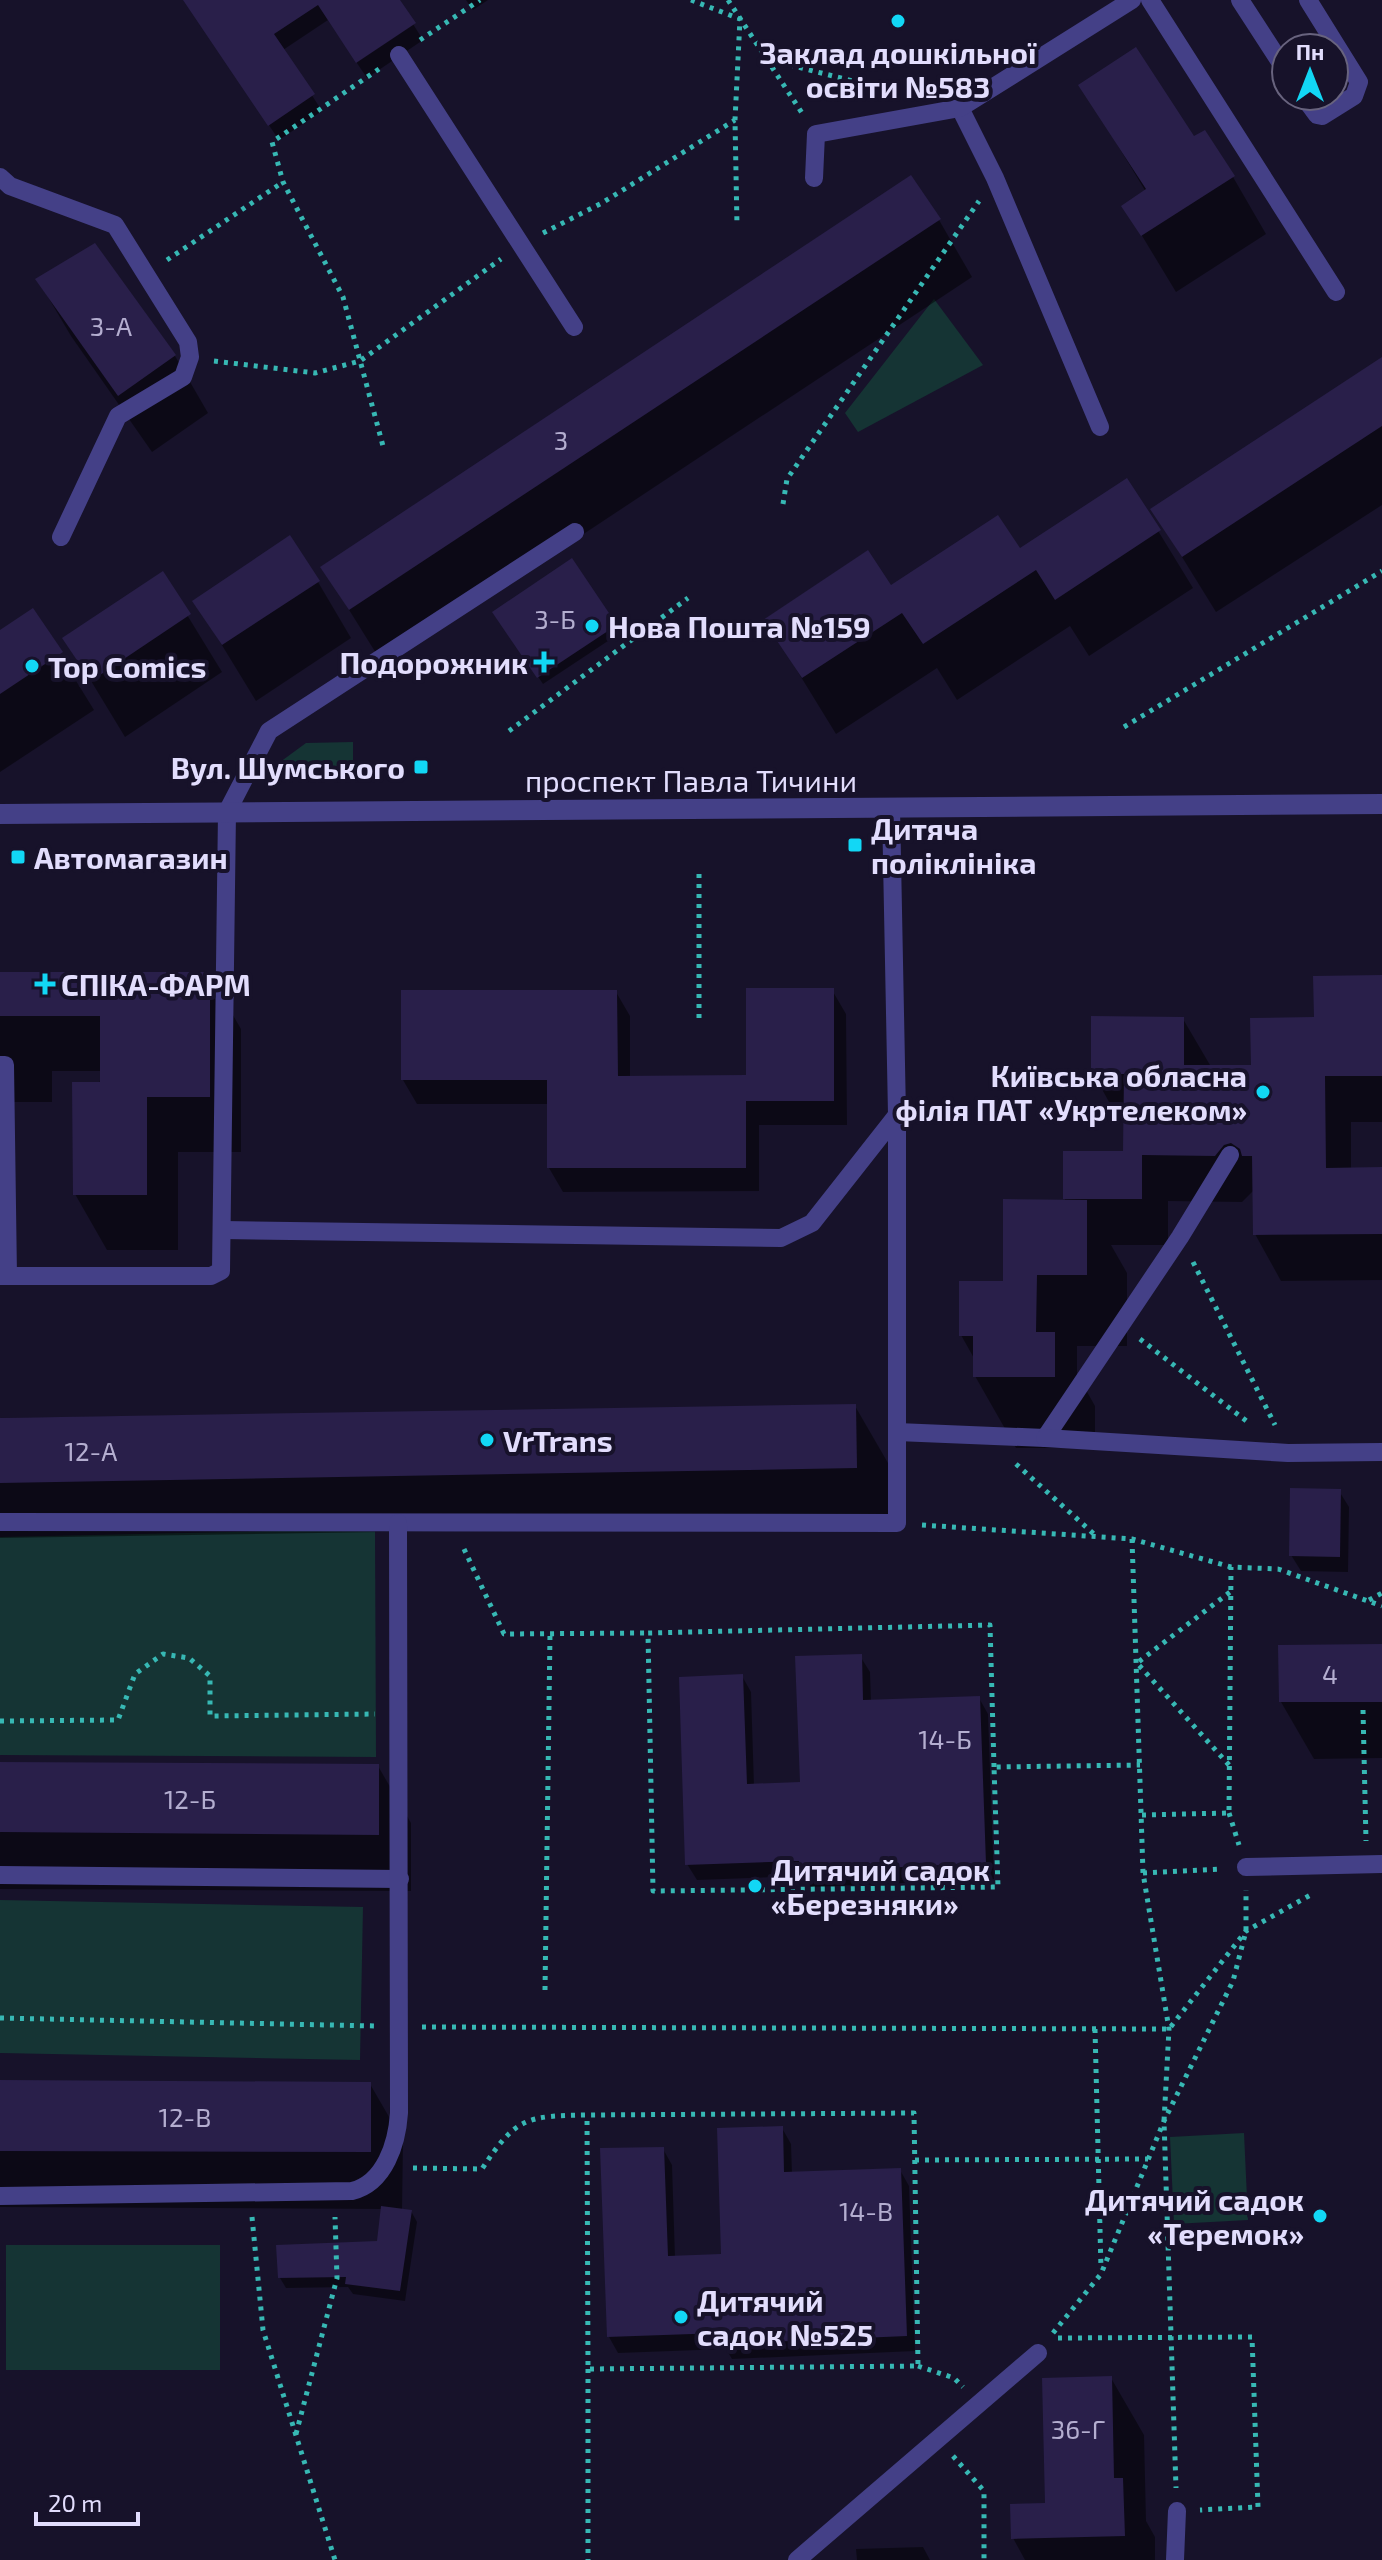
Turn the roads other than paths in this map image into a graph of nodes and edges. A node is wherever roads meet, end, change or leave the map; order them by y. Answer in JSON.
{"nodes":[{"id":1,"x":1132,"y":0,"type":"edge"},
{"id":2,"x":1150,"y":0,"type":"edge"},
{"id":3,"x":1240,"y":0,"type":"edge"},
{"id":4,"x":1308,"y":0,"type":"edge"},
{"id":5,"x":1328,"y":32,"type":"edge"},
{"id":6,"x":1270,"y":46,"type":"edge"},
{"id":7,"x":399,"y":55,"type":"road end"},
{"id":8,"x":1350,"y":68,"type":"edge"},
{"id":9,"x":1350,"y":98,"type":"edge"},
{"id":10,"x":960,"y":108,"type":"junction"},
{"id":11,"x":0,"y":177,"type":"edge"},
{"id":12,"x":814,"y":178,"type":"dead end"},
{"id":13,"x":1336,"y":292,"type":"dead end"},
{"id":14,"x":574,"y":327,"type":"dead end"},
{"id":15,"x":1100,"y":427,"type":"dead end"},
{"id":16,"x":575,"y":532,"type":"dead end"},
{"id":17,"x":61,"y":537,"type":"dead end"},
{"id":18,"x":1382,"y":804,"type":"edge"},
{"id":19,"x":891,"y":808,"type":"junction"},
{"id":20,"x":227,"y":812,"type":"junction"},
{"id":21,"x":0,"y":814,"type":"edge"},
{"id":22,"x":0,"y":1065,"type":"edge"},
{"id":23,"x":897,"y":1115,"type":"junction"},
{"id":24,"x":1230,"y":1155,"type":"dead end"},
{"id":25,"x":223,"y":1230,"type":"junction"},
{"id":26,"x":4,"y":1276,"type":"edge"},
{"id":27,"x":897,"y":1432,"type":"junction"},
{"id":28,"x":1045,"y":1438,"type":"junction"},
{"id":29,"x":1382,"y":1452,"type":"edge"},
{"id":30,"x":0,"y":1522,"type":"edge"},
{"id":31,"x":398,"y":1523,"type":"junction"},
{"id":32,"x":1374,"y":1864,"type":"edge"},
{"id":33,"x":1246,"y":1867,"type":"road end"},
{"id":34,"x":0,"y":1875,"type":"edge"},
{"id":35,"x":400,"y":1879,"type":"junction"},
{"id":36,"x":0,"y":2196,"type":"edge"},
{"id":37,"x":1038,"y":2353,"type":"dead end"},
{"id":38,"x":1177,"y":2511,"type":"road end"},
{"id":39,"x":797,"y":2560,"type":"edge"},
{"id":40,"x":1175,"y":2560,"type":"edge"}],
"edges":[{"from":1,"to":10,"type":"lane"},
{"from":2,"to":13,"type":"lane"},
{"from":3,"to":6,"type":"lane"},
{"from":4,"to":5,"type":"lane"},
{"from":7,"to":14,"type":"lane"},
{"from":8,"to":9,"type":"lane"},
{"from":10,"to":12,"type":"lane"},
{"from":10,"to":15,"type":"lane"},
{"from":11,"to":17,"type":"lane"},
{"from":16,"to":20,"type":"lane"},
{"from":18,"to":19,"type":"street","name":"проспект Павла Тичини"},
{"from":19,"to":20,"type":"street","name":"проспект Павла Тичини"},
{"from":19,"to":23,"type":"lane"},
{"from":20,"to":21,"type":"street","name":"проспект Павла Тичини"},
{"from":20,"to":25,"type":"lane"},
{"from":22,"to":26,"type":"lane"},
{"from":23,"to":25,"type":"lane"},
{"from":23,"to":27,"type":"lane"},
{"from":24,"to":28,"type":"lane"},
{"from":25,"to":26,"type":"lane"},
{"from":27,"to":28,"type":"lane"},
{"from":27,"to":31,"type":"lane"},
{"from":28,"to":29,"type":"lane"},
{"from":30,"to":31,"type":"lane"},
{"from":31,"to":35,"type":"lane"},
{"from":32,"to":33,"type":"lane"},
{"from":34,"to":35,"type":"lane"},
{"from":35,"to":36,"type":"lane"},
{"from":37,"to":39,"type":"lane"},
{"from":38,"to":40,"type":"lane"}]}
